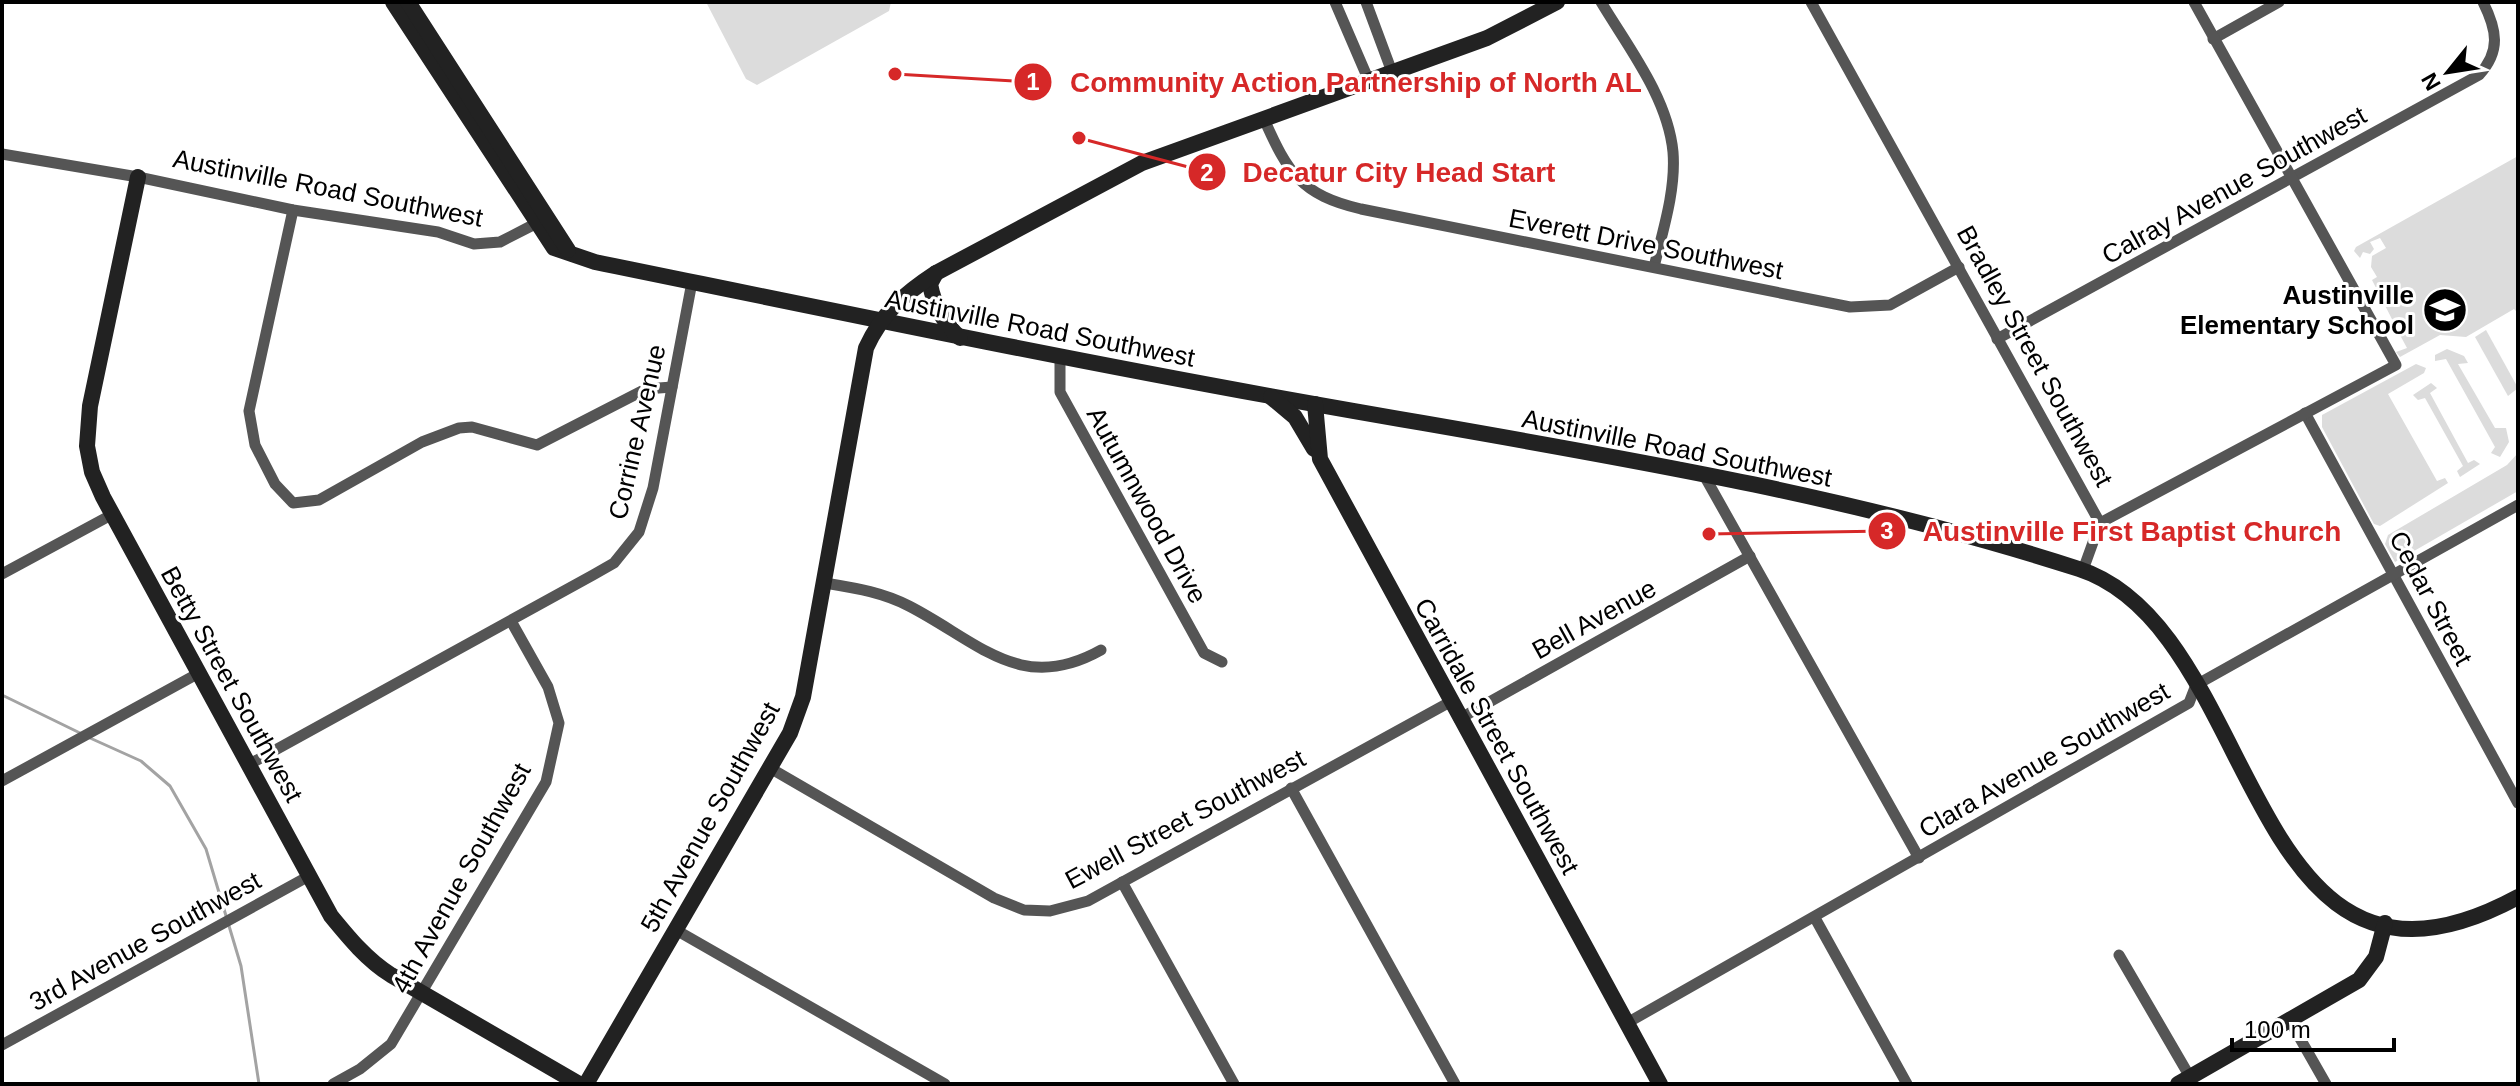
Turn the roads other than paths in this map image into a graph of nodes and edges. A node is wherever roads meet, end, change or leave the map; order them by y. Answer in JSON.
{"nodes":[{"id":1,"x":393,"y":2,"type":"edge"},
{"id":2,"x":408,"y":2,"type":"edge"},
{"id":3,"x":1335,"y":2,"type":"edge"},
{"id":4,"x":1366,"y":2,"type":"edge"},
{"id":5,"x":1557,"y":2,"type":"edge"},
{"id":6,"x":1601,"y":2,"type":"edge"},
{"id":7,"x":1811,"y":2,"type":"edge"},
{"id":8,"x":2194,"y":2,"type":"edge"},
{"id":9,"x":2279,"y":2,"type":"edge"},
{"id":10,"x":2483,"y":2,"type":"edge"},
{"id":11,"x":2213,"y":39,"type":"junction"},
{"id":12,"x":1392,"y":72,"type":"junction"},
{"id":13,"x":1369,"y":81,"type":"junction"},
{"id":14,"x":1264,"y":119,"type":"junction"},
{"id":15,"x":2,"y":154,"type":"edge"},
{"id":16,"x":138,"y":177,"type":"junction"},
{"id":17,"x":2291,"y":178,"type":"junction"},
{"id":18,"x":293,"y":210,"type":"junction"},
{"id":19,"x":535,"y":224,"type":"junction"},
{"id":20,"x":568,"y":250,"type":"junction"},
{"id":21,"x":1654,"y":267,"type":"junction"},
{"id":22,"x":1959,"y":267,"type":"junction"},
{"id":23,"x":936,"y":273,"type":"junction"},
{"id":24,"x":692,"y":282,"type":"junction"},
{"id":25,"x":878,"y":321,"type":"junction"},
{"id":26,"x":960,"y":338,"type":"junction"},
{"id":27,"x":1997,"y":339,"type":"junction"},
{"id":28,"x":1060,"y":357,"type":"junction"},
{"id":29,"x":672,"y":387,"type":"junction"},
{"id":30,"x":1269,"y":396,"type":"junction"},
{"id":31,"x":1315,"y":404,"type":"junction"},
{"id":32,"x":1343,"y":408,"type":"junction"},
{"id":33,"x":2305,"y":413,"type":"junction"},
{"id":34,"x":1320,"y":459,"type":"junction"},
{"id":35,"x":1705,"y":477,"type":"junction"},
{"id":36,"x":2518,"y":505,"type":"edge"},
{"id":37,"x":113,"y":514,"type":"junction"},
{"id":38,"x":2100,"y":523,"type":"junction"},
{"id":39,"x":1750,"y":556,"type":"junction"},
{"id":40,"x":2083,"y":570,"type":"junction"},
{"id":41,"x":2,"y":574,"type":"edge"},
{"id":42,"x":2393,"y":576,"type":"junction"},
{"id":43,"x":825,"y":583,"type":"junction"},
{"id":44,"x":511,"y":621,"type":"junction"},
{"id":45,"x":1101,"y":650,"type":"dead end"},
{"id":46,"x":1222,"y":662,"type":"dead end"},
{"id":47,"x":199,"y":673,"type":"junction"},
{"id":48,"x":2196,"y":685,"type":"junction"},
{"id":49,"x":1450,"y":702,"type":"junction"},
{"id":50,"x":1459,"y":719,"type":"junction"},
{"id":51,"x":248,"y":765,"type":"junction"},
{"id":52,"x":770,"y":768,"type":"junction"},
{"id":53,"x":2,"y":781,"type":"edge"},
{"id":54,"x":1291,"y":788,"type":"junction"},
{"id":55,"x":2518,"y":803,"type":"edge"},
{"id":56,"x":1919,"y":858,"type":"junction"},
{"id":57,"x":309,"y":876,"type":"junction"},
{"id":58,"x":1122,"y":882,"type":"junction"},
{"id":59,"x":2518,"y":897,"type":"edge"},
{"id":60,"x":1815,"y":918,"type":"junction"},
{"id":61,"x":2385,"y":923,"type":"junction"},
{"id":62,"x":676,"y":930,"type":"junction"},
{"id":63,"x":2119,"y":955,"type":"dead end"},
{"id":64,"x":421,"y":994,"type":"junction"},
{"id":65,"x":2290,"y":1021,"type":"junction"},
{"id":66,"x":1627,"y":1023,"type":"junction"},
{"id":67,"x":2,"y":1045,"type":"edge"},
{"id":68,"x":2184,"y":1081,"type":"edge"},
{"id":69,"x":333,"y":1084,"type":"edge"},
{"id":70,"x":579,"y":1084,"type":"edge"},
{"id":71,"x":586,"y":1084,"type":"edge"},
{"id":72,"x":945,"y":1084,"type":"edge"},
{"id":73,"x":1234,"y":1084,"type":"edge"},
{"id":74,"x":1455,"y":1084,"type":"edge"},
{"id":75,"x":1660,"y":1084,"type":"edge"},
{"id":76,"x":1907,"y":1084,"type":"edge"},
{"id":77,"x":2326,"y":1084,"type":"edge"}],
"edges":[{"from":1,"to":19,"type":"street"},
{"from":2,"to":20,"type":"street"},
{"from":3,"to":13,"type":"street"},
{"from":4,"to":12,"type":"street"},
{"from":5,"to":12,"type":"street"},
{"from":6,"to":21,"type":"street"},
{"from":7,"to":22,"type":"street","name":"Bradley Street Southwest"},
{"from":8,"to":11,"type":"street"},
{"from":9,"to":11,"type":"street"},
{"from":10,"to":17,"type":"street","name":"Calray Avenue Southwest"},
{"from":11,"to":17,"type":"street"},
{"from":12,"to":13,"type":"street"},
{"from":13,"to":14,"type":"street"},
{"from":14,"to":21,"type":"street","name":"Everett Drive Southwest"},
{"from":14,"to":23,"type":"street"},
{"from":15,"to":16,"type":"street","name":"Austinville Road Southwest"},
{"from":16,"to":18,"type":"street","name":"Austinville Road Southwest"},
{"from":16,"to":37,"type":"street","name":"Betty Street Southwest"},
{"from":17,"to":27,"type":"street","name":"Calray Avenue Southwest"},
{"from":17,"to":33,"type":"street"},
{"from":18,"to":19,"type":"street","name":"Austinville Road Southwest"},
{"from":18,"to":29,"type":"street"},
{"from":19,"to":20,"type":"street","name":"Austinville Road Southwest"},
{"from":20,"to":24,"type":"street","name":"Austinville Road Southwest"},
{"from":21,"to":22,"type":"street","name":"Everett Drive Southwest"},
{"from":22,"to":27,"type":"street","name":"Bradley Street Southwest"},
{"from":23,"to":25,"type":"street"},
{"from":23,"to":26,"type":"street"},
{"from":24,"to":25,"type":"street","name":"Austinville Road Southwest"},
{"from":24,"to":29,"type":"street","name":"Corrine Avenue"},
{"from":25,"to":26,"type":"street","name":"Austinville Road Southwest"},
{"from":25,"to":43,"type":"street","name":"5th Avenue Southwest"},
{"from":26,"to":28,"type":"street","name":"Austinville Road Southwest"},
{"from":27,"to":38,"type":"street","name":"Bradley Street Southwest"},
{"from":28,"to":30,"type":"street","name":"Austinville Road Southwest"},
{"from":28,"to":46,"type":"street","name":"Autumnwood Drive"},
{"from":29,"to":44,"type":"street","name":"Corrine Avenue"},
{"from":30,"to":31,"type":"street","name":"Austinville Road Southwest"},
{"from":30,"to":34,"type":"street"},
{"from":31,"to":32,"type":"street","name":"Austinville Road Southwest"},
{"from":31,"to":34,"type":"street","name":"Carridale Street Southwest"},
{"from":32,"to":34,"type":"street"},
{"from":32,"to":35,"type":"street","name":"Austinville Road Southwest"},
{"from":33,"to":38,"type":"street"},
{"from":33,"to":42,"type":"street","name":"Cedar Street"},
{"from":34,"to":49,"type":"street","name":"Carridale Street Southwest"},
{"from":35,"to":39,"type":"street"},
{"from":35,"to":40,"type":"street","name":"Austinville Road Southwest"},
{"from":36,"to":42,"type":"street","name":"Clara Avenue Southwest"},
{"from":37,"to":41,"type":"street"},
{"from":37,"to":47,"type":"street","name":"Betty Street Southwest"},
{"from":38,"to":40,"type":"street","name":"Bradley Street Southwest"},
{"from":39,"to":50,"type":"street","name":"Bell Avenue"},
{"from":39,"to":56,"type":"street"},
{"from":40,"to":48,"type":"street"},
{"from":42,"to":48,"type":"street","name":"Clara Avenue Southwest"},
{"from":42,"to":55,"type":"street","name":"Cedar Street"},
{"from":43,"to":45,"type":"street"},
{"from":43,"to":52,"type":"street","name":"5th Avenue Southwest"},
{"from":44,"to":51,"type":"street","name":"Corrine Avenue"},
{"from":44,"to":64,"type":"street","name":"4th Avenue Southwest"},
{"from":47,"to":51,"type":"street","name":"Betty Street Southwest"},
{"from":47,"to":53,"type":"street"},
{"from":48,"to":56,"type":"street","name":"Clara Avenue Southwest"},
{"from":48,"to":61,"type":"street"},
{"from":49,"to":50,"type":"street","name":"Carridale Street Southwest"},
{"from":49,"to":54,"type":"street","name":"Ewell Street Southwest"},
{"from":50,"to":66,"type":"street","name":"Carridale Street Southwest"},
{"from":51,"to":57,"type":"street","name":"Betty Street Southwest"},
{"from":52,"to":58,"type":"street","name":"Ewell Street Southwest"},
{"from":52,"to":62,"type":"street","name":"5th Avenue Southwest"},
{"from":54,"to":58,"type":"street","name":"Ewell Street Southwest"},
{"from":54,"to":74,"type":"street"},
{"from":56,"to":60,"type":"street","name":"Clara Avenue Southwest"},
{"from":57,"to":64,"type":"street","name":"Betty Street Southwest"},
{"from":57,"to":67,"type":"street","name":"3rd Avenue Southwest"},
{"from":58,"to":73,"type":"street"},
{"from":59,"to":61,"type":"street"},
{"from":60,"to":66,"type":"street","name":"Clara Avenue Southwest"},
{"from":60,"to":76,"type":"street"},
{"from":61,"to":65,"type":"street"},
{"from":62,"to":71,"type":"street","name":"5th Avenue Southwest"},
{"from":62,"to":72,"type":"street"},
{"from":63,"to":68,"type":"street"},
{"from":64,"to":69,"type":"street","name":"4th Avenue Southwest"},
{"from":64,"to":70,"type":"street","name":"Betty Street Southwest"},
{"from":65,"to":68,"type":"street"},
{"from":65,"to":77,"type":"street"},
{"from":66,"to":75,"type":"street","name":"Carridale Street Southwest"}]}
